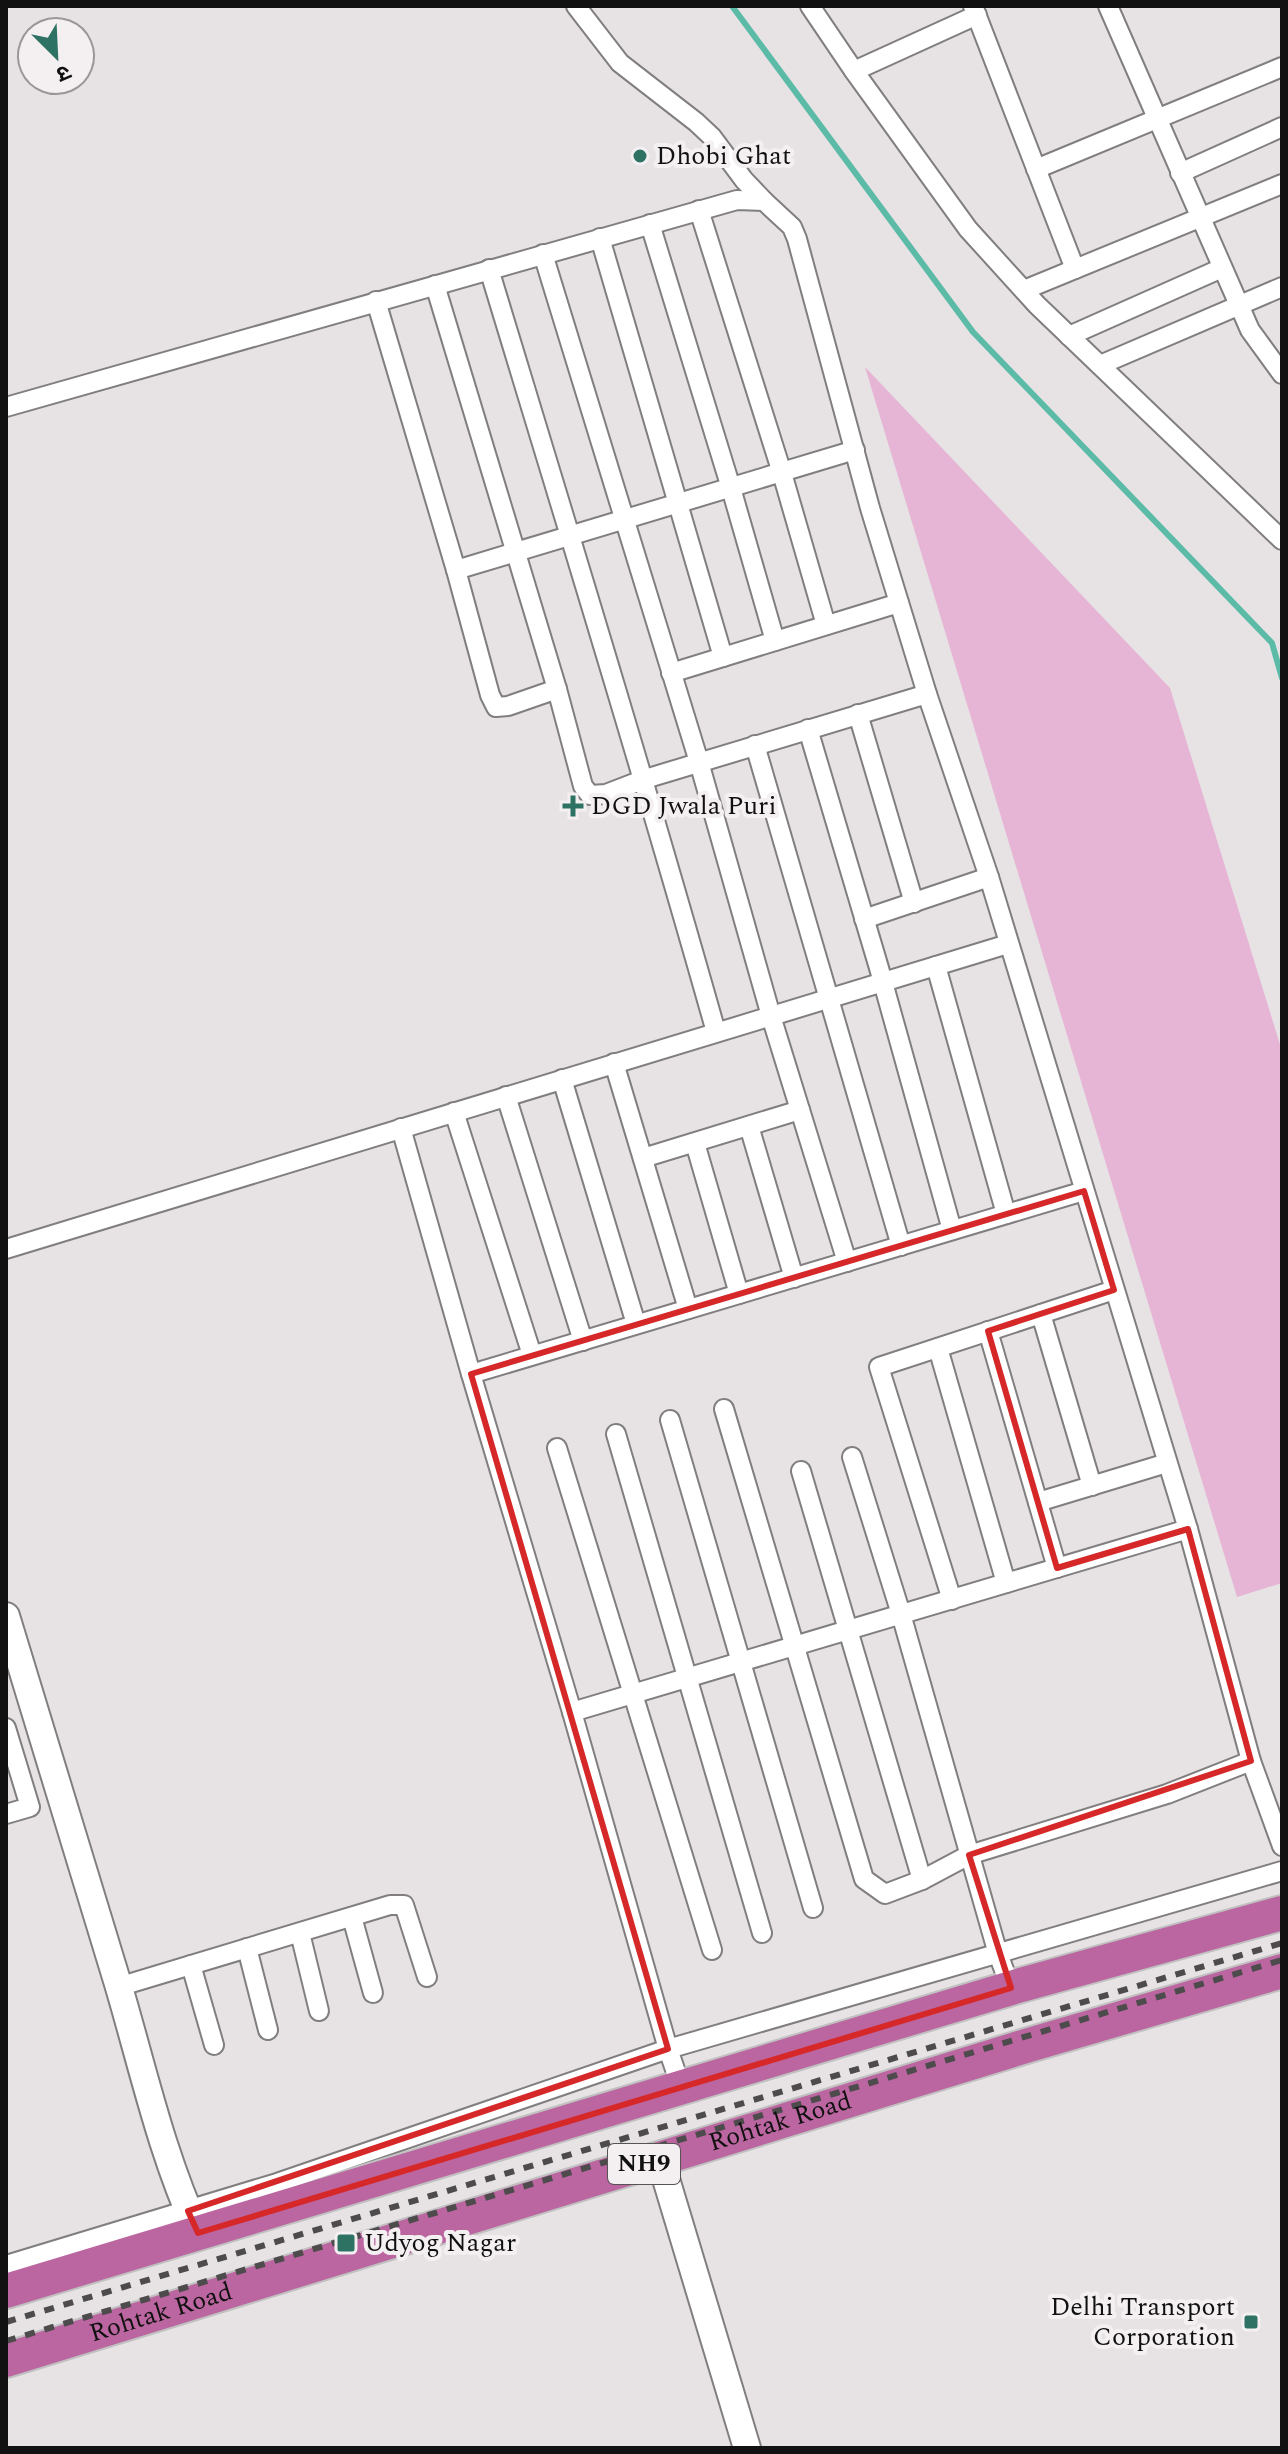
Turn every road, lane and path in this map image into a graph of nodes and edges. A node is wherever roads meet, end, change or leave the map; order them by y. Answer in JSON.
{"nodes":[{"id":1,"x":576,"y":6,"type":"edge"},
{"id":2,"x":810,"y":6,"type":"edge"},
{"id":3,"x":1108,"y":6,"type":"edge"},
{"id":4,"x":975,"y":11,"type":"edge"},
{"id":5,"x":1282,"y":67,"type":"edge"},
{"id":6,"x":854,"y":71,"type":"junction"},
{"id":7,"x":1156,"y":119,"type":"junction"},
{"id":8,"x":1282,"y":127,"type":"edge"},
{"id":9,"x":1036,"y":169,"type":"junction"},
{"id":10,"x":1180,"y":173,"type":"junction"},
{"id":11,"x":1282,"y":184,"type":"edge"},
{"id":12,"x":764,"y":201,"type":"junction"},
{"id":13,"x":699,"y":210,"type":"junction"},
{"id":14,"x":1202,"y":216,"type":"junction"},
{"id":15,"x":650,"y":224,"type":"junction"},
{"id":16,"x":600,"y":238,"type":"junction"},
{"id":17,"x":543,"y":254,"type":"junction"},
{"id":18,"x":1222,"y":268,"type":"junction"},
{"id":19,"x":489,"y":269,"type":"junction"},
{"id":20,"x":1075,"y":269,"type":"junction"},
{"id":21,"x":435,"y":285,"type":"junction"},
{"id":22,"x":1282,"y":287,"type":"edge"},
{"id":23,"x":1024,"y":290,"type":"junction"},
{"id":24,"x":376,"y":301,"type":"junction"},
{"id":25,"x":1239,"y":306,"type":"junction"},
{"id":26,"x":1069,"y":336,"type":"junction"},
{"id":27,"x":1100,"y":365,"type":"junction"},
{"id":28,"x":1282,"y":374,"type":"edge"},
{"id":29,"x":6,"y":407,"type":"edge"},
{"id":30,"x":855,"y":450,"type":"junction"},
{"id":31,"x":782,"y":473,"type":"junction"},
{"id":32,"x":731,"y":488,"type":"junction"},
{"id":33,"x":677,"y":504,"type":"junction"},
{"id":34,"x":623,"y":520,"type":"junction"},
{"id":35,"x":1281,"y":535,"type":"edge"},
{"id":36,"x":569,"y":536,"type":"junction"},
{"id":37,"x":517,"y":551,"type":"junction"},
{"id":38,"x":456,"y":570,"type":"junction"},
{"id":39,"x":899,"y":603,"type":"junction"},
{"id":40,"x":826,"y":625,"type":"junction"},
{"id":41,"x":775,"y":641,"type":"junction"},
{"id":42,"x":723,"y":657,"type":"junction"},
{"id":43,"x":671,"y":673,"type":"junction"},
{"id":44,"x":557,"y":689,"type":"junction"},
{"id":45,"x":927,"y":694,"type":"junction"},
{"id":46,"x":858,"y":714,"type":"junction"},
{"id":47,"x":808,"y":729,"type":"junction"},
{"id":48,"x":755,"y":745,"type":"junction"},
{"id":49,"x":699,"y":762,"type":"junction"},
{"id":50,"x":645,"y":779,"type":"junction"},
{"id":51,"x":989,"y":877,"type":"junction"},
{"id":52,"x":914,"y":903,"type":"junction"},
{"id":53,"x":864,"y":919,"type":"junction"},
{"id":54,"x":1008,"y":944,"type":"junction"},
{"id":55,"x":936,"y":966,"type":"junction"},
{"id":56,"x":883,"y":982,"type":"junction"},
{"id":57,"x":829,"y":998,"type":"junction"},
{"id":58,"x":771,"y":1016,"type":"junction"},
{"id":59,"x":716,"y":1032,"type":"junction"},
{"id":60,"x":614,"y":1063,"type":"junction"},
{"id":61,"x":562,"y":1079,"type":"junction"},
{"id":62,"x":506,"y":1096,"type":"junction"},
{"id":63,"x":800,"y":1110,"type":"junction"},
{"id":64,"x":454,"y":1112,"type":"junction"},
{"id":65,"x":749,"y":1126,"type":"junction"},
{"id":66,"x":401,"y":1128,"type":"junction"},
{"id":67,"x":695,"y":1143,"type":"junction"},
{"id":68,"x":643,"y":1158,"type":"junction"},
{"id":69,"x":1084,"y":1191,"type":"junction"},
{"id":70,"x":1006,"y":1214,"type":"junction"},
{"id":71,"x":952,"y":1230,"type":"junction"},
{"id":72,"x":901,"y":1246,"type":"junction"},
{"id":73,"x":6,"y":1249,"type":"edge"},
{"id":74,"x":847,"y":1262,"type":"junction"},
{"id":75,"x":794,"y":1278,"type":"junction"},
{"id":76,"x":1114,"y":1290,"type":"junction"},
{"id":77,"x":739,"y":1294,"type":"junction"},
{"id":78,"x":688,"y":1309,"type":"junction"},
{"id":79,"x":1041,"y":1314,"type":"junction"},
{"id":80,"x":636,"y":1324,"type":"junction"},
{"id":81,"x":988,"y":1331,"type":"junction"},
{"id":82,"x":583,"y":1341,"type":"junction"},
{"id":83,"x":938,"y":1348,"type":"junction"},
{"id":84,"x":532,"y":1355,"type":"junction"},
{"id":85,"x":471,"y":1374,"type":"junction"},
{"id":86,"x":724,"y":1409,"type":"dead end"},
{"id":87,"x":670,"y":1420,"type":"dead end"},
{"id":88,"x":616,"y":1434,"type":"dead end"},
{"id":89,"x":557,"y":1448,"type":"dead end"},
{"id":90,"x":852,"y":1457,"type":"dead end"},
{"id":91,"x":1167,"y":1463,"type":"junction"},
{"id":92,"x":801,"y":1471,"type":"dead end"},
{"id":93,"x":1092,"y":1486,"type":"junction"},
{"id":94,"x":1038,"y":1502,"type":"junction"},
{"id":95,"x":1188,"y":1529,"type":"junction"},
{"id":96,"x":1057,"y":1568,"type":"junction"},
{"id":97,"x":1006,"y":1583,"type":"junction"},
{"id":98,"x":952,"y":1600,"type":"junction"},
{"id":99,"x":901,"y":1614,"type":"junction"},
{"id":100,"x":6,"y":1616,"type":"edge"},
{"id":101,"x":847,"y":1631,"type":"junction"},
{"id":102,"x":794,"y":1647,"type":"junction"},
{"id":103,"x":740,"y":1662,"type":"junction"},
{"id":104,"x":686,"y":1679,"type":"junction"},
{"id":105,"x":633,"y":1695,"type":"junction"},
{"id":106,"x":572,"y":1712,"type":"junction"},
{"id":107,"x":6,"y":1728,"type":"edge"},
{"id":108,"x":1251,"y":1761,"type":"junction"},
{"id":109,"x":6,"y":1814,"type":"edge"},
{"id":110,"x":1282,"y":1846,"type":"edge"},
{"id":111,"x":969,"y":1855,"type":"junction"},
{"id":112,"x":1282,"y":1871,"type":"edge"},
{"id":113,"x":922,"y":1880,"type":"junction"},
{"id":114,"x":813,"y":1908,"type":"dead end"},
{"id":115,"x":1282,"y":1913,"type":"edge"},
{"id":116,"x":352,"y":1917,"type":"junction"},
{"id":117,"x":300,"y":1933,"type":"junction"},
{"id":118,"x":762,"y":1933,"type":"dead end"},
{"id":119,"x":247,"y":1948,"type":"junction"},
{"id":120,"x":712,"y":1950,"type":"dead end"},
{"id":121,"x":998,"y":1954,"type":"junction"},
{"id":122,"x":191,"y":1965,"type":"junction"},
{"id":123,"x":1282,"y":1971,"type":"edge"},
{"id":124,"x":427,"y":1977,"type":"dead end"},
{"id":125,"x":118,"y":1987,"type":"junction"},
{"id":126,"x":1011,"y":1988,"type":"junction"},
{"id":127,"x":373,"y":1993,"type":"dead end"},
{"id":128,"x":319,"y":2011,"type":"dead end"},
{"id":129,"x":268,"y":2030,"type":"dead end"},
{"id":130,"x":214,"y":2045,"type":"dead end"},
{"id":131,"x":668,"y":2049,"type":"junction"},
{"id":132,"x":681,"y":2087,"type":"junction"},
{"id":133,"x":660,"y":2159,"type":"junction"},
{"id":134,"x":193,"y":2222,"type":"junction"},
{"id":135,"x":6,"y":2265,"type":"edge"},
{"id":136,"x":6,"y":2291,"type":"edge"},
{"id":137,"x":6,"y":2360,"type":"edge"},
{"id":138,"x":747,"y":2448,"type":"edge"}],
"edges":[{"from":1,"to":12,"type":"street"},
{"from":2,"to":6,"type":"street"},
{"from":3,"to":7,"type":"street"},
{"from":4,"to":6,"type":"street"},
{"from":4,"to":9,"type":"street"},
{"from":5,"to":7,"type":"street"},
{"from":6,"to":23,"type":"street"},
{"from":7,"to":9,"type":"street"},
{"from":7,"to":10,"type":"street"},
{"from":8,"to":10,"type":"street"},
{"from":9,"to":20,"type":"street"},
{"from":10,"to":14,"type":"street"},
{"from":11,"to":14,"type":"street"},
{"from":12,"to":13,"type":"street"},
{"from":12,"to":30,"type":"street"},
{"from":13,"to":15,"type":"street"},
{"from":13,"to":31,"type":"street"},
{"from":14,"to":18,"type":"street"},
{"from":14,"to":20,"type":"street"},
{"from":15,"to":16,"type":"street"},
{"from":15,"to":32,"type":"street"},
{"from":16,"to":17,"type":"street"},
{"from":16,"to":33,"type":"street"},
{"from":17,"to":19,"type":"street"},
{"from":17,"to":34,"type":"street"},
{"from":18,"to":25,"type":"street"},
{"from":18,"to":26,"type":"street"},
{"from":19,"to":21,"type":"street"},
{"from":19,"to":36,"type":"street"},
{"from":20,"to":23,"type":"street"},
{"from":21,"to":24,"type":"street"},
{"from":21,"to":37,"type":"street"},
{"from":22,"to":25,"type":"street"},
{"from":23,"to":26,"type":"street"},
{"from":24,"to":29,"type":"street"},
{"from":24,"to":38,"type":"street"},
{"from":25,"to":27,"type":"street"},
{"from":25,"to":28,"type":"street"},
{"from":26,"to":27,"type":"street"},
{"from":27,"to":35,"type":"street"},
{"from":30,"to":31,"type":"street"},
{"from":30,"to":39,"type":"street"},
{"from":31,"to":32,"type":"street"},
{"from":31,"to":40,"type":"street"},
{"from":32,"to":33,"type":"street"},
{"from":32,"to":41,"type":"street"},
{"from":33,"to":34,"type":"street"},
{"from":33,"to":42,"type":"street"},
{"from":34,"to":36,"type":"street"},
{"from":34,"to":43,"type":"street"},
{"from":36,"to":37,"type":"street"},
{"from":36,"to":50,"type":"street"},
{"from":37,"to":38,"type":"street"},
{"from":37,"to":44,"type":"street"},
{"from":38,"to":44,"type":"street"},
{"from":39,"to":40,"type":"street"},
{"from":39,"to":45,"type":"street"},
{"from":40,"to":41,"type":"street"},
{"from":41,"to":42,"type":"street"},
{"from":42,"to":43,"type":"street"},
{"from":43,"to":49,"type":"street"},
{"from":44,"to":50,"type":"street"},
{"from":45,"to":46,"type":"street"},
{"from":45,"to":51,"type":"street"},
{"from":46,"to":47,"type":"street"},
{"from":46,"to":52,"type":"street"},
{"from":47,"to":48,"type":"street"},
{"from":47,"to":53,"type":"street"},
{"from":48,"to":49,"type":"street"},
{"from":48,"to":57,"type":"street"},
{"from":49,"to":50,"type":"street"},
{"from":49,"to":58,"type":"street"},
{"from":50,"to":59,"type":"street"},
{"from":51,"to":52,"type":"street"},
{"from":51,"to":54,"type":"street"},
{"from":52,"to":53,"type":"street"},
{"from":53,"to":56,"type":"street"},
{"from":54,"to":55,"type":"street"},
{"from":54,"to":69,"type":"street"},
{"from":55,"to":56,"type":"street"},
{"from":55,"to":70,"type":"street"},
{"from":56,"to":57,"type":"street"},
{"from":56,"to":71,"type":"street"},
{"from":57,"to":58,"type":"street"},
{"from":57,"to":72,"type":"street"},
{"from":58,"to":59,"type":"street"},
{"from":58,"to":63,"type":"street"},
{"from":59,"to":60,"type":"street"},
{"from":60,"to":61,"type":"street"},
{"from":60,"to":68,"type":"street"},
{"from":61,"to":62,"type":"street"},
{"from":61,"to":80,"type":"street"},
{"from":62,"to":64,"type":"street"},
{"from":62,"to":82,"type":"street"},
{"from":63,"to":65,"type":"street"},
{"from":63,"to":74,"type":"street"},
{"from":64,"to":66,"type":"street"},
{"from":64,"to":84,"type":"street"},
{"from":65,"to":67,"type":"street"},
{"from":65,"to":75,"type":"street"},
{"from":66,"to":73,"type":"street"},
{"from":66,"to":85,"type":"street"},
{"from":67,"to":68,"type":"street"},
{"from":67,"to":77,"type":"street"},
{"from":68,"to":78,"type":"street"},
{"from":69,"to":70,"type":"street"},
{"from":69,"to":76,"type":"street"},
{"from":70,"to":71,"type":"street"},
{"from":71,"to":72,"type":"street"},
{"from":72,"to":74,"type":"street"},
{"from":74,"to":75,"type":"street"},
{"from":75,"to":77,"type":"street"},
{"from":76,"to":79,"type":"street"},
{"from":76,"to":91,"type":"street"},
{"from":77,"to":78,"type":"street"},
{"from":78,"to":80,"type":"street"},
{"from":79,"to":81,"type":"street"},
{"from":79,"to":93,"type":"street"},
{"from":80,"to":82,"type":"street"},
{"from":81,"to":83,"type":"street"},
{"from":81,"to":94,"type":"street"},
{"from":82,"to":84,"type":"street"},
{"from":83,"to":97,"type":"street"},
{"from":83,"to":98,"type":"street"},
{"from":84,"to":85,"type":"street"},
{"from":85,"to":106,"type":"street"},
{"from":86,"to":102,"type":"street"},
{"from":87,"to":103,"type":"street"},
{"from":88,"to":104,"type":"street"},
{"from":89,"to":105,"type":"street"},
{"from":90,"to":99,"type":"street"},
{"from":91,"to":93,"type":"street"},
{"from":91,"to":95,"type":"street"},
{"from":92,"to":101,"type":"street"},
{"from":93,"to":94,"type":"street"},
{"from":94,"to":96,"type":"street"},
{"from":95,"to":96,"type":"street"},
{"from":95,"to":108,"type":"street"},
{"from":96,"to":97,"type":"street"},
{"from":97,"to":98,"type":"street"},
{"from":98,"to":99,"type":"street"},
{"from":99,"to":101,"type":"street"},
{"from":99,"to":111,"type":"street"},
{"from":100,"to":125,"type":"street"},
{"from":101,"to":102,"type":"street"},
{"from":101,"to":113,"type":"street"},
{"from":102,"to":103,"type":"street"},
{"from":102,"to":113,"type":"street"},
{"from":103,"to":104,"type":"street"},
{"from":103,"to":114,"type":"street"},
{"from":104,"to":105,"type":"street"},
{"from":104,"to":118,"type":"street"},
{"from":105,"to":106,"type":"street"},
{"from":105,"to":120,"type":"street"},
{"from":106,"to":131,"type":"street"},
{"from":107,"to":109,"type":"street"},
{"from":108,"to":110,"type":"street"},
{"from":108,"to":111,"type":"street"},
{"from":111,"to":113,"type":"street"},
{"from":111,"to":121,"type":"street"},
{"from":112,"to":121,"type":"street"},
{"from":115,"to":126,"type":"highway","number":"NH9"},
{"from":116,"to":117,"type":"street"},
{"from":116,"to":124,"type":"street"},
{"from":116,"to":127,"type":"street"},
{"from":117,"to":119,"type":"street"},
{"from":117,"to":128,"type":"street"},
{"from":119,"to":122,"type":"street"},
{"from":119,"to":129,"type":"street"},
{"from":121,"to":126,"type":"street"},
{"from":121,"to":131,"type":"street"},
{"from":122,"to":125,"type":"street"},
{"from":122,"to":130,"type":"street"},
{"from":123,"to":133,"type":"highway","name":"Rohtak Road","number":"NH9"},
{"from":125,"to":134,"type":"street"},
{"from":126,"to":132,"type":"highway","number":"NH9"},
{"from":131,"to":132,"type":"street"},
{"from":131,"to":134,"type":"street"},
{"from":132,"to":134,"type":"highway","number":"NH9"},
{"from":133,"to":137,"type":"highway","name":"Rohtak Road","number":"NH9"},
{"from":133,"to":138,"type":"street"},
{"from":134,"to":135,"type":"street"},
{"from":134,"to":136,"type":"highway","number":"NH9"}]}
